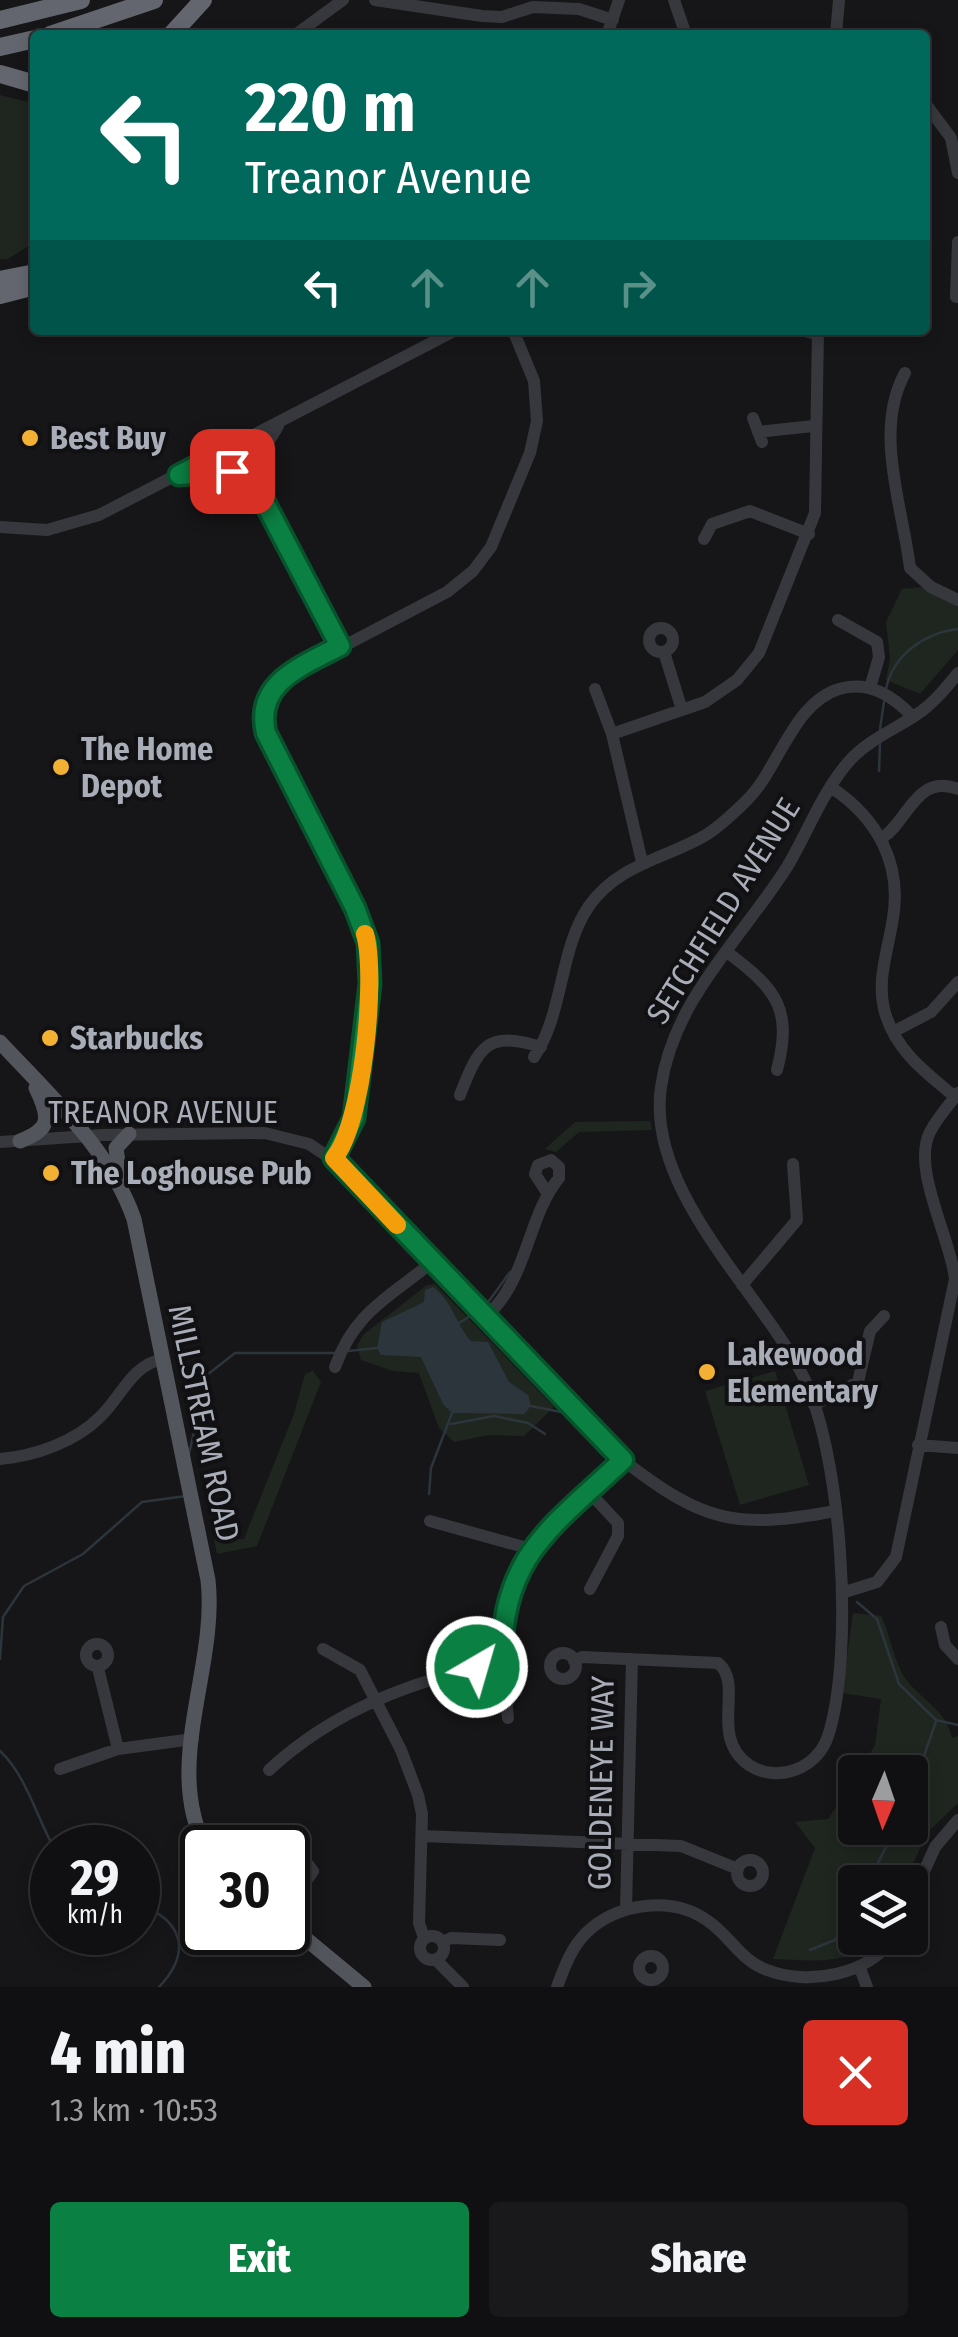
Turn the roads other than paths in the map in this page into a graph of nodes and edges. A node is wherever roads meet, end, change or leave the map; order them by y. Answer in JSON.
{"nodes":[{"id":1,"x":81,"y":0,"type":"edge"},
{"id":2,"x":154,"y":0,"type":"edge"},
{"id":3,"x":203,"y":0,"type":"edge"},
{"id":4,"x":343,"y":0,"type":"edge"},
{"id":5,"x":375,"y":0,"type":"edge"},
{"id":6,"x":454,"y":0,"type":"edge"},
{"id":7,"x":619,"y":0,"type":"edge"},
{"id":8,"x":674,"y":0,"type":"edge"},
{"id":9,"x":839,"y":0,"type":"edge"},
{"id":10,"x":464,"y":11,"type":"junction"},
{"id":11,"x":0,"y":20,"type":"edge"},
{"id":12,"x":612,"y":20,"type":"junction"},
{"id":13,"x":65,"y":30,"type":"edge"},
{"id":14,"x":176,"y":30,"type":"edge"},
{"id":15,"x":302,"y":30,"type":"edge"},
{"id":16,"x":609,"y":30,"type":"edge"},
{"id":17,"x":684,"y":30,"type":"edge"},
{"id":18,"x":836,"y":30,"type":"edge"},
{"id":19,"x":30,"y":40,"type":"edge"},
{"id":20,"x":0,"y":46,"type":"edge"},
{"id":21,"x":0,"y":74,"type":"edge"},
{"id":22,"x":30,"y":83,"type":"edge"},
{"id":23,"x":930,"y":110,"type":"edge"},
{"id":24,"x":958,"y":173,"type":"edge"},
{"id":25,"x":958,"y":242,"type":"edge"},
{"id":26,"x":30,"y":274,"type":"edge"},
{"id":27,"x":0,"y":280,"type":"edge"},
{"id":28,"x":30,"y":287,"type":"edge"},
{"id":29,"x":0,"y":295,"type":"edge"},
{"id":30,"x":956,"y":297,"type":"edge"},
{"id":31,"x":447,"y":335,"type":"edge"},
{"id":32,"x":515,"y":335,"type":"edge"},
{"id":33,"x":818,"y":335,"type":"edge"},
{"id":34,"x":904,"y":372,"type":"dead end"},
{"id":35,"x":282,"y":422,"type":"junction"},
{"id":36,"x":814,"y":426,"type":"junction"},
{"id":37,"x":757,"y":431,"type":"dead end"},
{"id":38,"x":235,"y":446,"type":"junction"},
{"id":39,"x":179,"y":475,"type":"junction"},
{"id":40,"x":260,"y":488,"type":"junction"},
{"id":41,"x":0,"y":528,"type":"edge"},
{"id":42,"x":809,"y":534,"type":"junction"},
{"id":43,"x":704,"y":540,"type":"dead end"},
{"id":44,"x":958,"y":600,"type":"edge"},
{"id":45,"x":838,"y":620,"type":"dead end"},
{"id":46,"x":340,"y":646,"type":"junction"},
{"id":47,"x":664,"y":652,"type":"dead end"},
{"id":48,"x":958,"y":673,"type":"edge"},
{"id":49,"x":870,"y":688,"type":"junction"},
{"id":50,"x":595,"y":689,"type":"dead end"},
{"id":51,"x":682,"y":710,"type":"junction"},
{"id":52,"x":913,"y":717,"type":"junction"},
{"id":53,"x":612,"y":734,"type":"junction"},
{"id":54,"x":832,"y":788,"type":"junction"},
{"id":55,"x":958,"y":789,"type":"edge"},
{"id":56,"x":882,"y":838,"type":"junction"},
{"id":57,"x":642,"y":862,"type":"junction"},
{"id":58,"x":727,"y":952,"type":"junction"},
{"id":59,"x":958,"y":982,"type":"edge"},
{"id":60,"x":893,"y":1032,"type":"junction"},
{"id":61,"x":2,"y":1043,"type":"edge"},
{"id":62,"x":777,"y":1070,"type":"dead end"},
{"id":63,"x":28,"y":1071,"type":"junction"},
{"id":64,"x":460,"y":1095,"type":"dead end"},
{"id":65,"x":957,"y":1095,"type":"edge"},
{"id":66,"x":129,"y":1134,"type":"junction"},
{"id":67,"x":86,"y":1137,"type":"junction"},
{"id":68,"x":20,"y":1141,"type":"junction"},
{"id":69,"x":0,"y":1142,"type":"edge"},
{"id":70,"x":334,"y":1158,"type":"junction"},
{"id":71,"x":793,"y":1164,"type":"dead end"},
{"id":72,"x":122,"y":1186,"type":"junction"},
{"id":73,"x":546,"y":1191,"type":"dead end"},
{"id":74,"x":432,"y":1262,"type":"junction"},
{"id":75,"x":742,"y":1285,"type":"junction"},
{"id":76,"x":884,"y":1316,"type":"dead end"},
{"id":77,"x":486,"y":1317,"type":"junction"},
{"id":78,"x":162,"y":1359,"type":"junction"},
{"id":79,"x":335,"y":1367,"type":"dead end"},
{"id":80,"x":814,"y":1406,"type":"junction"},
{"id":81,"x":918,"y":1444,"type":"junction"},
{"id":82,"x":958,"y":1448,"type":"edge"},
{"id":83,"x":0,"y":1460,"type":"edge"},
{"id":84,"x":623,"y":1460,"type":"junction"},
{"id":85,"x":589,"y":1492,"type":"junction"},
{"id":86,"x":835,"y":1511,"type":"junction"},
{"id":87,"x":430,"y":1521,"type":"dead end"},
{"id":88,"x":532,"y":1549,"type":"junction"},
{"id":89,"x":590,"y":1589,"type":"dead end"},
{"id":90,"x":844,"y":1592,"type":"junction"},
{"id":91,"x":941,"y":1627,"type":"dead end"},
{"id":92,"x":324,"y":1649,"type":"dead end"},
{"id":93,"x":958,"y":1658,"type":"edge"},
{"id":94,"x":632,"y":1659,"type":"junction"},
{"id":95,"x":574,"y":1661,"type":"dead end"},
{"id":96,"x":502,"y":1662,"type":"junction"},
{"id":97,"x":98,"y":1668,"type":"dead end"},
{"id":98,"x":377,"y":1698,"type":"junction"},
{"id":99,"x":508,"y":1718,"type":"dead end"},
{"id":100,"x":193,"y":1738,"type":"junction"},
{"id":101,"x":118,"y":1749,"type":"junction"},
{"id":102,"x":60,"y":1769,"type":"dead end"},
{"id":103,"x":269,"y":1770,"type":"dead end"},
{"id":104,"x":958,"y":1820,"type":"edge"},
{"id":105,"x":198,"y":1825,"type":"edge"},
{"id":106,"x":422,"y":1836,"type":"junction"},
{"id":107,"x":626,"y":1844,"type":"junction"},
{"id":108,"x":927,"y":1865,"type":"edge"},
{"id":109,"x":738,"y":1868,"type":"dead end"},
{"id":110,"x":626,"y":1909,"type":"junction"},
{"id":111,"x":424,"y":1938,"type":"junction"},
{"id":112,"x":500,"y":1940,"type":"dead end"},
{"id":113,"x":310,"y":1942,"type":"edge"},
{"id":114,"x":443,"y":1942,"type":"junction"},
{"id":115,"x":878,"y":1955,"type":"edge"},
{"id":116,"x":436,"y":1960,"type":"junction"},
{"id":117,"x":860,"y":1968,"type":"junction"},
{"id":118,"x":364,"y":1987,"type":"edge"},
{"id":119,"x":463,"y":1987,"type":"edge"},
{"id":120,"x":557,"y":1987,"type":"edge"},
{"id":121,"x":868,"y":1987,"type":"edge"}],
"edges":[{"from":1,"to":11,"type":"highway"},
{"from":2,"to":13,"type":"highway"},
{"from":3,"to":14,"type":"highway"},
{"from":4,"to":15,"type":"street"},
{"from":5,"to":10,"type":"street"},
{"from":6,"to":10,"type":"street"},
{"from":7,"to":12,"type":"street"},
{"from":8,"to":17,"type":"street"},
{"from":9,"to":18,"type":"street"},
{"from":10,"to":12,"type":"street"},
{"from":12,"to":16,"type":"street"},
{"from":19,"to":20,"type":"highway"},
{"from":21,"to":22,"type":"highway"},
{"from":23,"to":24,"type":"street"},
{"from":25,"to":30,"type":"street"},
{"from":26,"to":27,"type":"highway"},
{"from":28,"to":29,"type":"highway"},
{"from":31,"to":35,"type":"street"},
{"from":32,"to":46,"type":"street"},
{"from":33,"to":36,"type":"street"},
{"from":34,"to":44,"type":"street"},
{"from":35,"to":38,"type":"street"},
{"from":35,"to":40,"type":"street"},
{"from":36,"to":37,"type":"street"},
{"from":36,"to":42,"type":"street"},
{"from":38,"to":39,"type":"street"},
{"from":38,"to":40,"type":"street"},
{"from":39,"to":40,"type":"street"},
{"from":39,"to":41,"type":"street"},
{"from":40,"to":46,"type":"street"},
{"from":42,"to":43,"type":"street"},
{"from":42,"to":51,"type":"street"},
{"from":45,"to":49,"type":"street"},
{"from":46,"to":70,"type":"street"},
{"from":47,"to":51,"type":"street"},
{"from":48,"to":52,"type":"street","name":"SETCHFIELD AVENUE"},
{"from":49,"to":52,"type":"street"},
{"from":49,"to":57,"type":"street"},
{"from":50,"to":53,"type":"street"},
{"from":51,"to":53,"type":"street"},
{"from":52,"to":54,"type":"street","name":"SETCHFIELD AVENUE"},
{"from":53,"to":57,"type":"street"},
{"from":54,"to":56,"type":"street"},
{"from":54,"to":58,"type":"street","name":"SETCHFIELD AVENUE"},
{"from":55,"to":56,"type":"street"},
{"from":56,"to":60,"type":"street"},
{"from":57,"to":64,"type":"street"},
{"from":58,"to":62,"type":"street"},
{"from":58,"to":75,"type":"street","name":"SETCHFIELD AVENUE"},
{"from":59,"to":60,"type":"street"},
{"from":60,"to":65,"type":"street"},
{"from":61,"to":63,"type":"main road","name":"MILLSTREAM ROAD"},
{"from":63,"to":67,"type":"main road","name":"MILLSTREAM ROAD"},
{"from":63,"to":68,"type":"main road"},
{"from":65,"to":81,"type":"street"},
{"from":66,"to":67,"type":"street","name":"TREANOR AVENUE"},
{"from":66,"to":70,"type":"street","name":"TREANOR AVENUE"},
{"from":66,"to":72,"type":"main road"},
{"from":67,"to":68,"type":"street","name":"TREANOR AVENUE"},
{"from":67,"to":72,"type":"main road","name":"MILLSTREAM ROAD"},
{"from":68,"to":69,"type":"street","name":"TREANOR AVENUE"},
{"from":70,"to":74,"type":"street","name":"TREANOR AVENUE"},
{"from":71,"to":75,"type":"street"},
{"from":72,"to":78,"type":"main road","name":"MILLSTREAM ROAD"},
{"from":73,"to":77,"type":"street"},
{"from":74,"to":77,"type":"street","name":"TREANOR AVENUE"},
{"from":74,"to":79,"type":"street"},
{"from":75,"to":80,"type":"street","name":"SETCHFIELD AVENUE"},
{"from":76,"to":80,"type":"street"},
{"from":77,"to":84,"type":"street","name":"TREANOR AVENUE"},
{"from":78,"to":83,"type":"street"},
{"from":78,"to":100,"type":"main road","name":"MILLSTREAM ROAD"},
{"from":80,"to":86,"type":"street","name":"SETCHFIELD AVENUE"},
{"from":81,"to":82,"type":"street"},
{"from":81,"to":90,"type":"street"},
{"from":84,"to":85,"type":"street"},
{"from":84,"to":86,"type":"street","name":"TREANOR AVENUE"},
{"from":85,"to":88,"type":"street"},
{"from":85,"to":89,"type":"street"},
{"from":86,"to":90,"type":"street","name":"SETCHFIELD AVENUE"},
{"from":87,"to":88,"type":"street"},
{"from":88,"to":96,"type":"street"},
{"from":90,"to":94,"type":"street","name":"SETCHFIELD AVENUE"},
{"from":91,"to":93,"type":"street"},
{"from":92,"to":98,"type":"street"},
{"from":94,"to":95,"type":"street","name":"SETCHFIELD AVENUE"},
{"from":94,"to":107,"type":"street","name":"GOLDENEYE WAY"},
{"from":96,"to":98,"type":"street"},
{"from":96,"to":99,"type":"street"},
{"from":97,"to":101,"type":"street"},
{"from":98,"to":103,"type":"street"},
{"from":98,"to":106,"type":"street"},
{"from":100,"to":101,"type":"street"},
{"from":100,"to":105,"type":"main road","name":"MILLSTREAM ROAD"},
{"from":101,"to":102,"type":"street"},
{"from":104,"to":108,"type":"street"},
{"from":106,"to":107,"type":"street"},
{"from":106,"to":111,"type":"street"},
{"from":107,"to":109,"type":"street"},
{"from":107,"to":110,"type":"street","name":"GOLDENEYE WAY"},
{"from":110,"to":117,"type":"street"},
{"from":110,"to":120,"type":"street"},
{"from":111,"to":114,"type":"street"},
{"from":111,"to":116,"type":"street"},
{"from":112,"to":114,"type":"street"},
{"from":113,"to":118,"type":"main road"},
{"from":114,"to":116,"type":"street"},
{"from":115,"to":117,"type":"street"},
{"from":116,"to":119,"type":"street"},
{"from":117,"to":121,"type":"street"}]}
